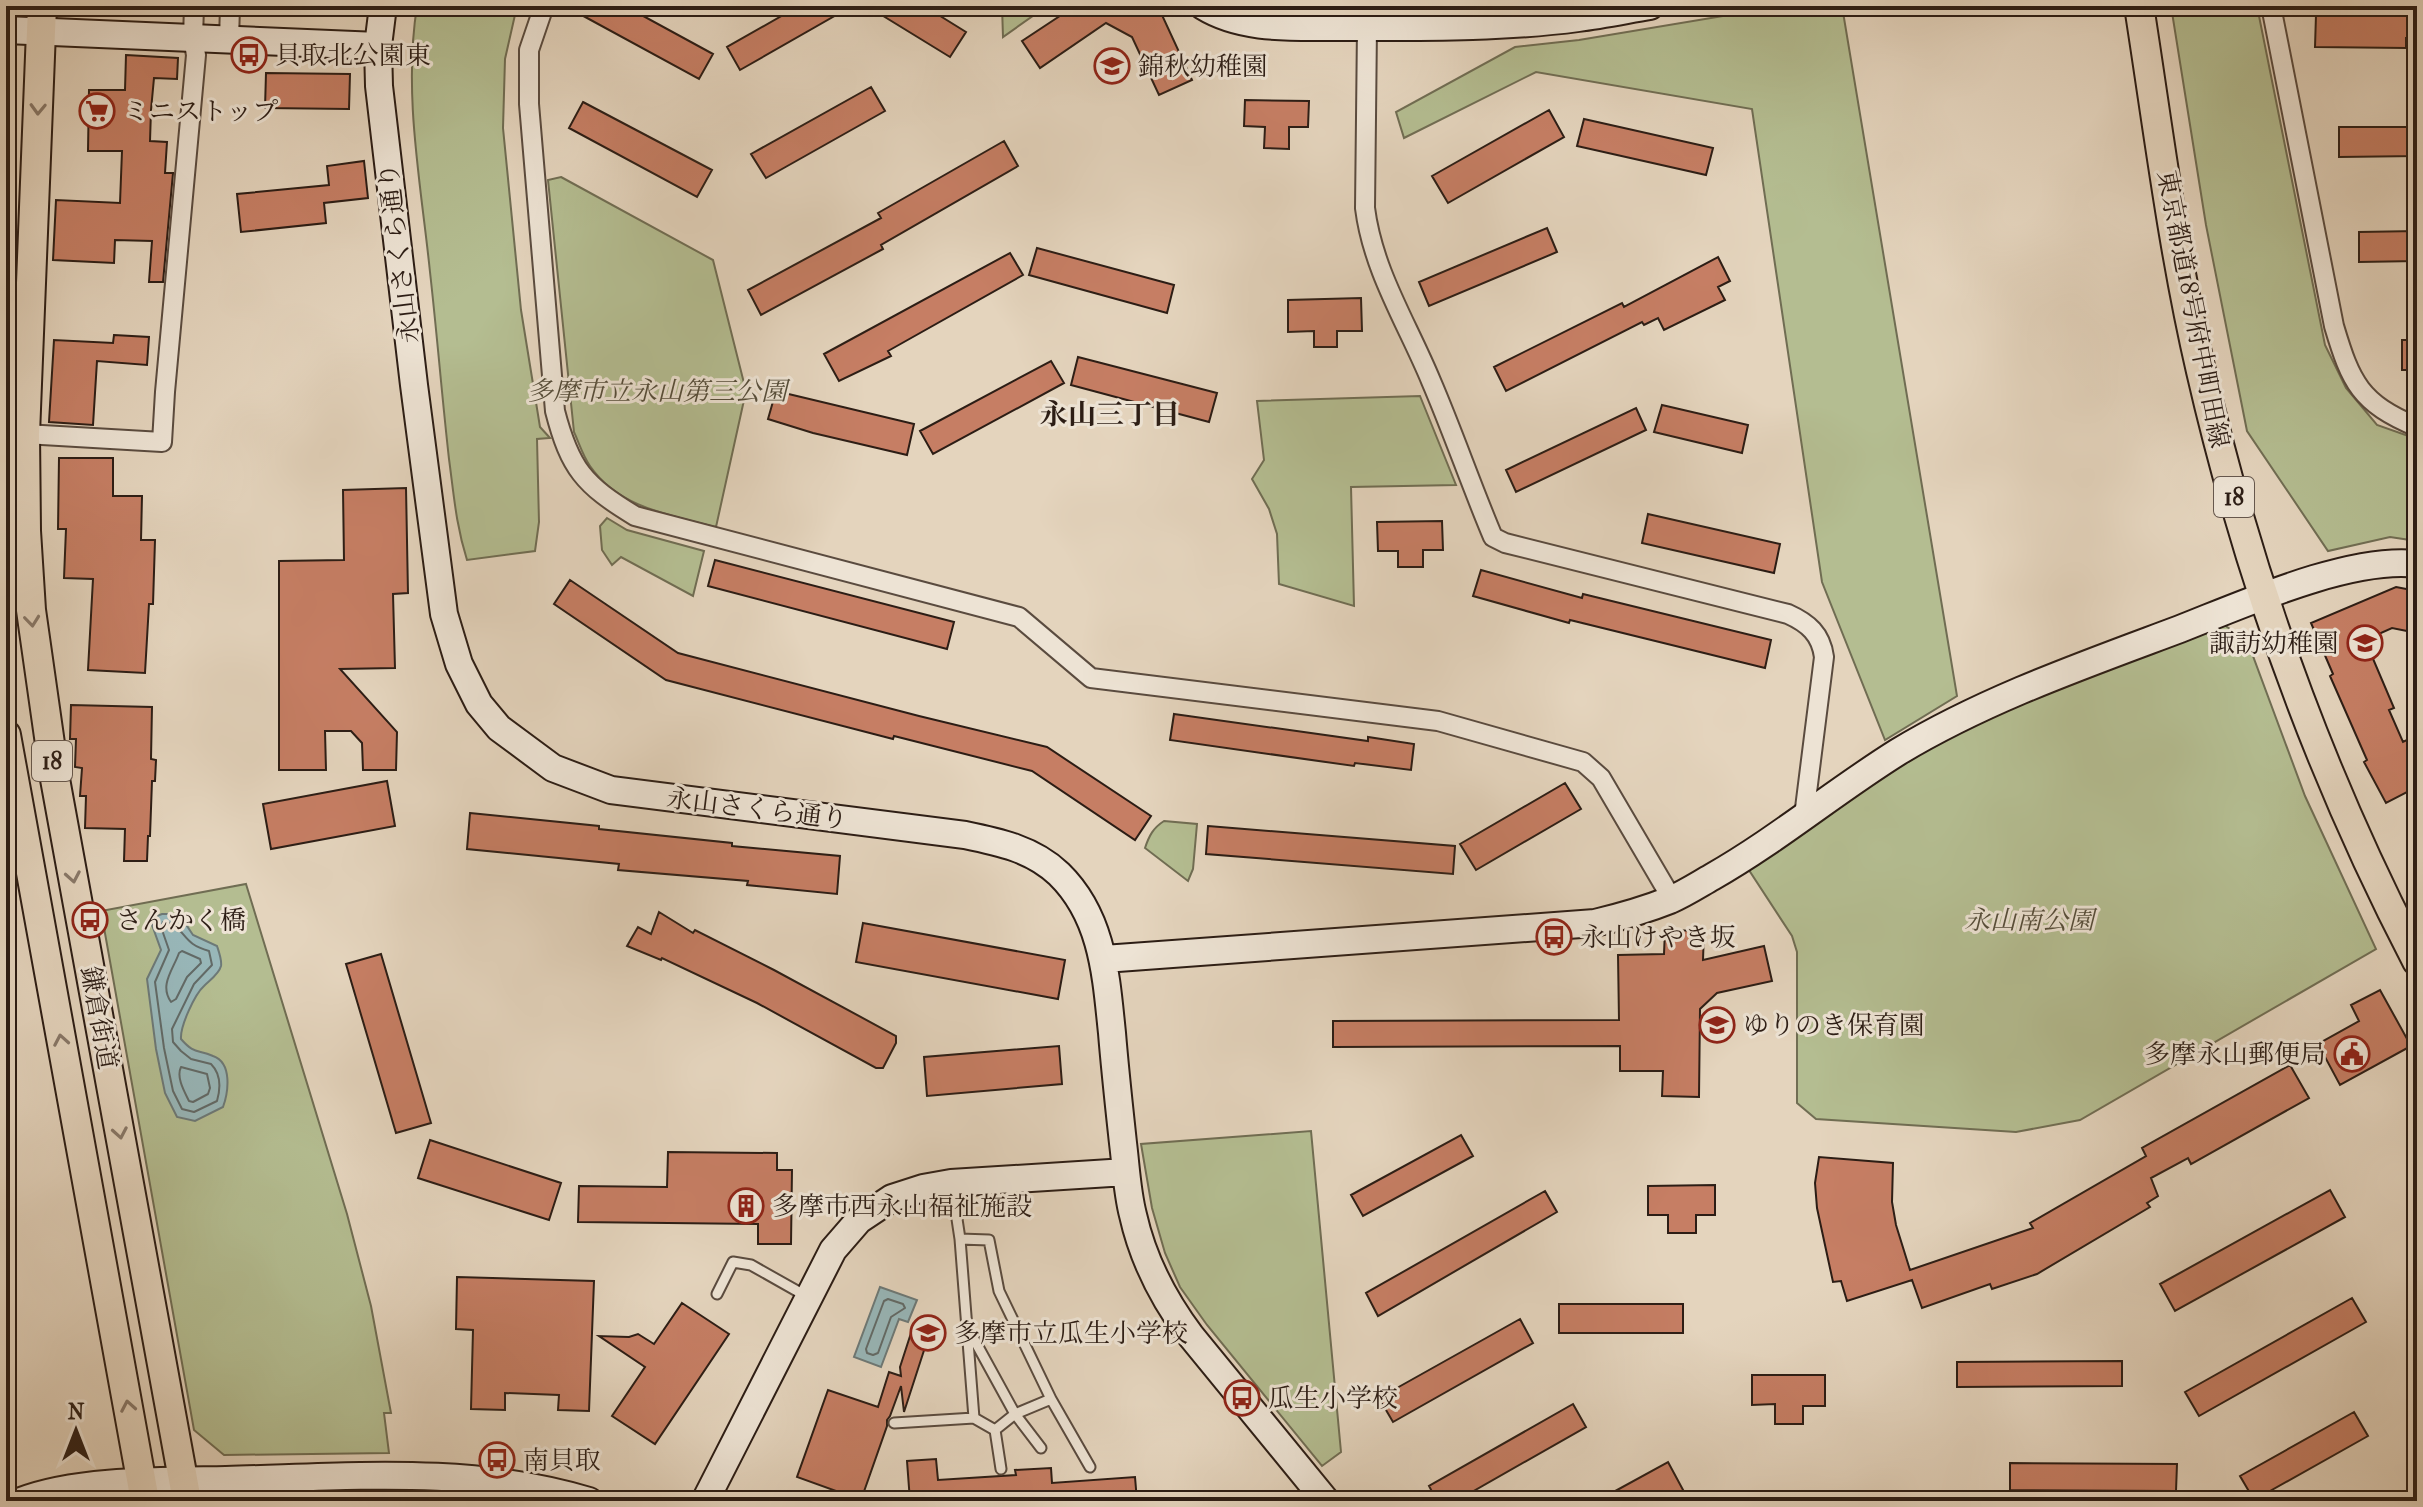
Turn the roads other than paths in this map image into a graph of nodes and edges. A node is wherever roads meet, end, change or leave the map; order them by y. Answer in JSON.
{"nodes":[{"id":1,"x":194,"y":6,"type":"edge"},
{"id":2,"x":230,"y":6,"type":"edge"},
{"id":3,"x":383,"y":6,"type":"edge"},
{"id":4,"x":544,"y":6,"type":"edge"},
{"id":5,"x":1203,"y":6,"type":"edge"},
{"id":6,"x":1650,"y":6,"type":"edge"},
{"id":7,"x":2139,"y":6,"type":"edge"},
{"id":8,"x":2271,"y":6,"type":"edge"},
{"id":9,"x":41,"y":18,"type":"edge"},
{"id":10,"x":1367,"y":27,"type":"junction"},
{"id":11,"x":6,"y":30,"type":"edge"},
{"id":12,"x":193,"y":38,"type":"junction"},
{"id":13,"x":229,"y":40,"type":"junction"},
{"id":14,"x":378,"y":46,"type":"junction"},
{"id":15,"x":2417,"y":427,"type":"edge"},
{"id":16,"x":25,"y":434,"type":"junction"},
{"id":17,"x":2417,"y":564,"type":"edge"},
{"id":18,"x":2263,"y":597,"type":"junction"},
{"id":19,"x":6,"y":735,"type":"edge"},
{"id":20,"x":55,"y":779,"type":"junction"},
{"id":21,"x":15,"y":788,"type":"junction"},
{"id":22,"x":1804,"y":816,"type":"junction"},
{"id":23,"x":17,"y":867,"type":"edge"},
{"id":24,"x":1672,"y":899,"type":"junction"},
{"id":25,"x":1104,"y":959,"type":"junction"},
{"id":26,"x":2417,"y":961,"type":"edge"},
{"id":27,"x":1126,"y":1172,"type":"junction"},
{"id":28,"x":951,"y":1183,"type":"junction"},
{"id":29,"x":960,"y":1239,"type":"junction"},
{"id":30,"x":717,"y":1294,"type":"dead end"},
{"id":31,"x":809,"y":1298,"type":"junction"},
{"id":32,"x":969,"y":1329,"type":"junction"},
{"id":33,"x":1051,"y":1399,"type":"junction"},
{"id":34,"x":1015,"y":1414,"type":"junction"},
{"id":35,"x":974,"y":1418,"type":"junction"},
{"id":36,"x":894,"y":1423,"type":"dead end"},
{"id":37,"x":995,"y":1430,"type":"junction"},
{"id":38,"x":1041,"y":1448,"type":"dead end"},
{"id":39,"x":1090,"y":1467,"type":"dead end"},
{"id":40,"x":1001,"y":1469,"type":"dead end"},
{"id":41,"x":414,"y":1488,"type":"edge"},
{"id":42,"x":186,"y":1491,"type":"edge"},
{"id":43,"x":143,"y":1492,"type":"edge"},
{"id":44,"x":21,"y":1501,"type":"edge"},
{"id":45,"x":589,"y":1501,"type":"edge"},
{"id":46,"x":705,"y":1501,"type":"edge"},
{"id":47,"x":1326,"y":1501,"type":"edge"}],
"edges":[{"from":1,"to":12,"type":"street"},
{"from":2,"to":13,"type":"street"},
{"from":3,"to":14,"type":"street","name":"永山さくら通り"},
{"from":4,"to":24,"type":"street"},
{"from":5,"to":10,"type":"street"},
{"from":6,"to":10,"type":"street"},
{"from":7,"to":18,"type":"main road","name":"東京都道18号府中町田線","number":"18"},
{"from":8,"to":15,"type":"street"},
{"from":9,"to":11,"type":"street"},
{"from":9,"to":12,"type":"street"},
{"from":9,"to":16,"type":"main road","name":"鎌倉街道","number":"18","one_way":true},
{"from":10,"to":22,"type":"street"},
{"from":12,"to":13,"type":"street"},
{"from":12,"to":16,"type":"street"},
{"from":13,"to":14,"type":"street"},
{"from":14,"to":25,"type":"street","name":"永山さくら通り"},
{"from":16,"to":20,"type":"main road","name":"鎌倉街道","number":"18","one_way":true},
{"from":17,"to":18,"type":"street"},
{"from":18,"to":22,"type":"street"},
{"from":18,"to":26,"type":"main road","name":"東京都道18号府中町田線","number":"18"},
{"from":19,"to":21,"type":"main road","name":"鎌倉街道","number":"18"},
{"from":20,"to":21,"type":"main road","number":"18"},
{"from":20,"to":42,"type":"main road","name":"鎌倉街道","number":"18","one_way":true},
{"from":21,"to":23,"type":"main road","name":"鎌倉街道","number":"18"},
{"from":22,"to":24,"type":"street"},
{"from":43,"to":23,"type":"main road","name":"鎌倉街道","number":"18","one_way":true},
{"from":24,"to":25,"type":"street"},
{"from":25,"to":27,"type":"street","name":"永山さくら通り"},
{"from":27,"to":28,"type":"street"},
{"from":27,"to":47,"type":"street","name":"永山さくら通り"},
{"from":28,"to":29,"type":"lane"},
{"from":28,"to":31,"type":"street"},
{"from":29,"to":32,"type":"lane"},
{"from":29,"to":33,"type":"lane"},
{"from":30,"to":31,"type":"lane"},
{"from":31,"to":46,"type":"street"},
{"from":32,"to":34,"type":"lane"},
{"from":32,"to":35,"type":"lane"},
{"from":33,"to":34,"type":"lane"},
{"from":33,"to":39,"type":"lane"},
{"from":34,"to":37,"type":"lane"},
{"from":34,"to":38,"type":"lane"},
{"from":35,"to":36,"type":"lane"},
{"from":35,"to":37,"type":"lane"},
{"from":37,"to":40,"type":"lane"},
{"from":41,"to":42,"type":"street"},
{"from":41,"to":45,"type":"street"},
{"from":42,"to":43,"type":"street"},
{"from":43,"to":44,"type":"street"}]}
